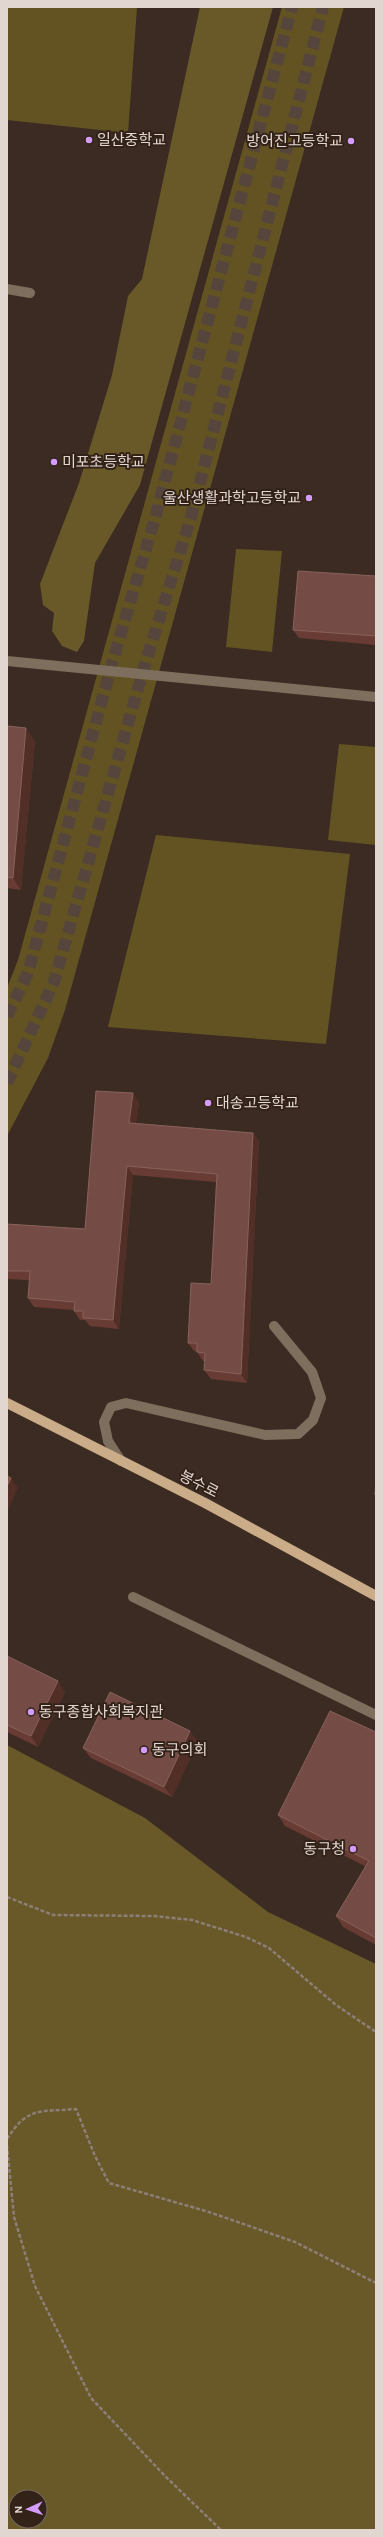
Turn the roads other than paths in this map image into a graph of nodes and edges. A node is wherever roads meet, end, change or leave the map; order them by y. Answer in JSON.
{"nodes":[{"id":1,"x":7,"y":290,"type":"edge"},
{"id":2,"x":30,"y":293,"type":"dead end"},
{"id":3,"x":7,"y":661,"type":"edge"},
{"id":4,"x":376,"y":697,"type":"edge"},
{"id":5,"x":274,"y":1326,"type":"dead end"},
{"id":6,"x":7,"y":1403,"type":"edge"},
{"id":7,"x":121,"y":1461,"type":"junction"},
{"id":8,"x":376,"y":1596,"type":"edge"},
{"id":9,"x":133,"y":1597,"type":"dead end"},
{"id":10,"x":376,"y":1715,"type":"edge"}],
"edges":[{"from":1,"to":2,"type":"street"},
{"from":3,"to":4,"type":"street"},
{"from":5,"to":7,"type":"street"},
{"from":6,"to":7,"type":"main road","name":"봉수로"},
{"from":7,"to":8,"type":"main road","name":"봉수로"},
{"from":9,"to":10,"type":"street"}]}
